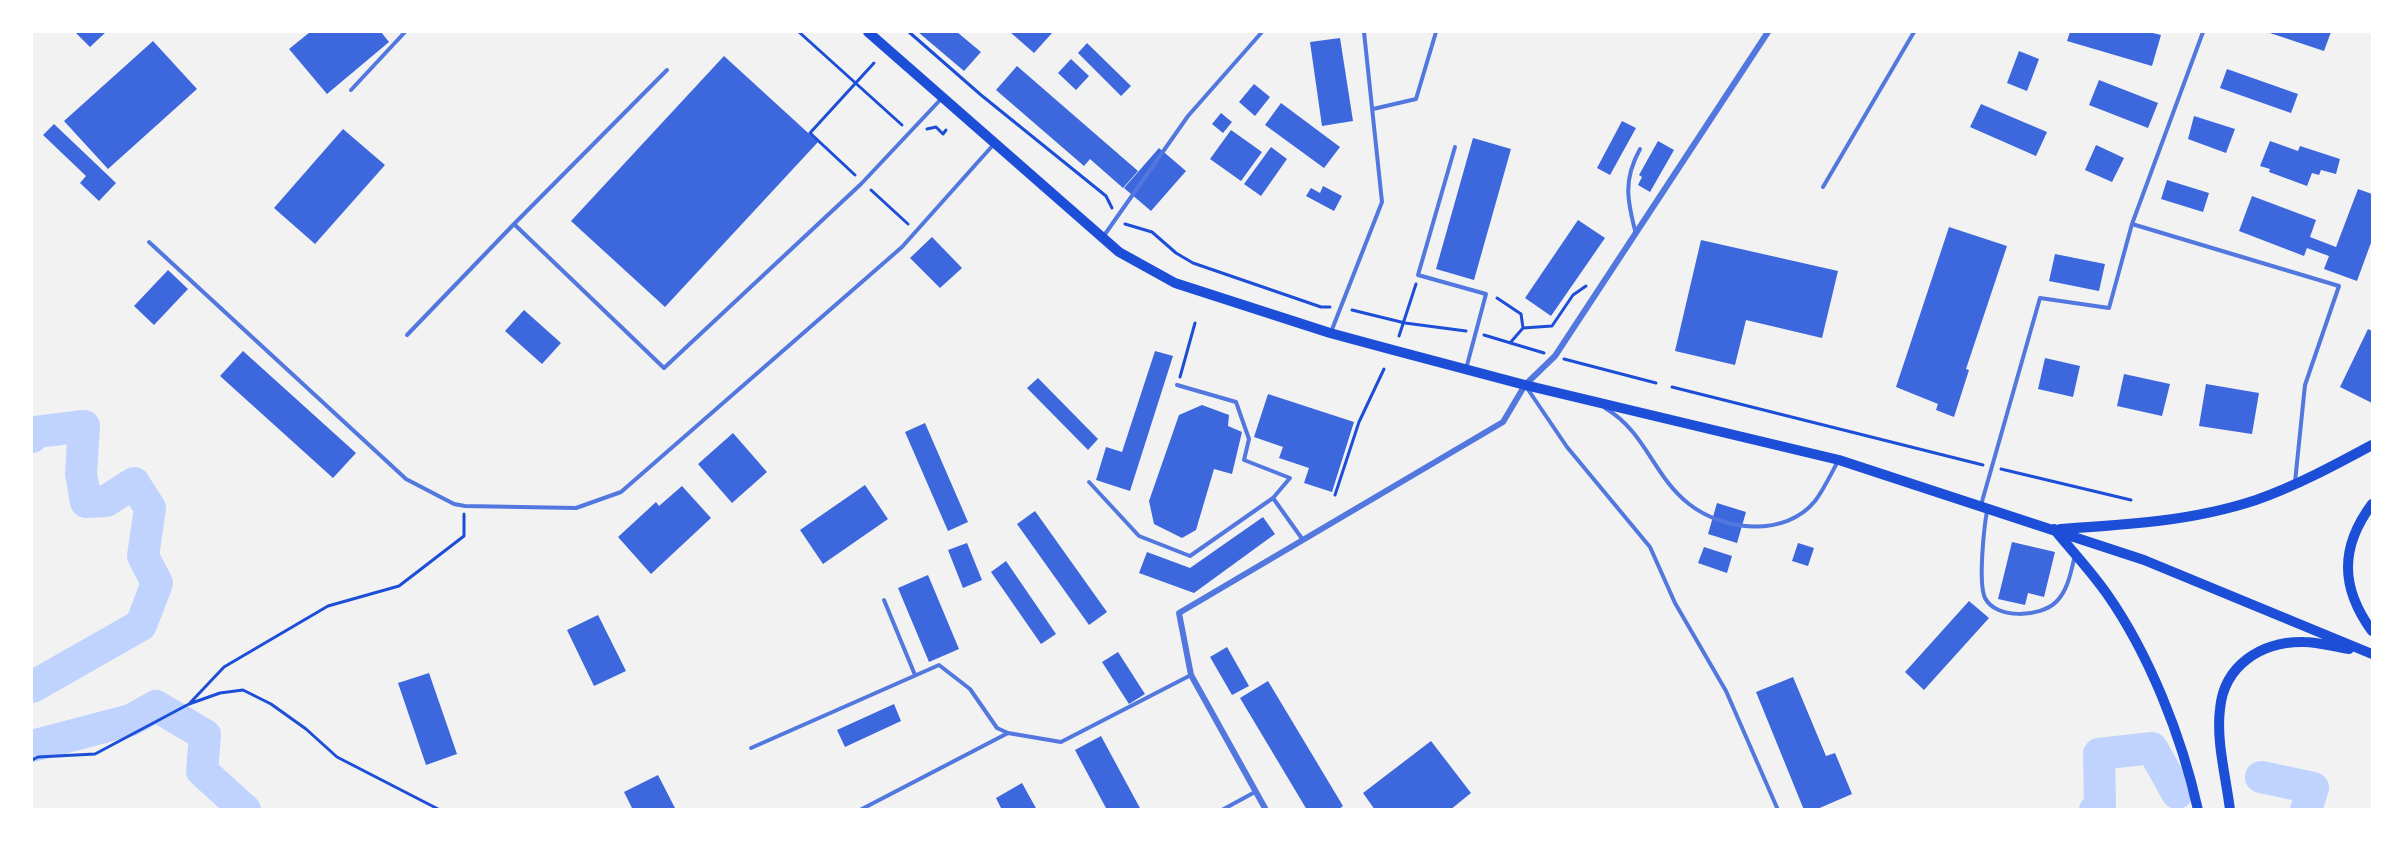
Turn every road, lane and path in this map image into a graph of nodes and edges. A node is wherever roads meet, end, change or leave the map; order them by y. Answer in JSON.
{"nodes":[{"id":1,"x":405,"y":32,"type":"edge"},
{"id":2,"x":799,"y":32,"type":"edge"},
{"id":3,"x":868,"y":32,"type":"edge"},
{"id":4,"x":909,"y":32,"type":"edge"},
{"id":5,"x":1262,"y":32,"type":"edge"},
{"id":6,"x":1364,"y":32,"type":"edge"},
{"id":7,"x":1436,"y":32,"type":"edge"},
{"id":8,"x":1768,"y":32,"type":"edge"},
{"id":9,"x":1914,"y":32,"type":"edge"},
{"id":10,"x":2203,"y":32,"type":"edge"},
{"id":11,"x":874,"y":63,"type":"dead end"},
{"id":12,"x":667,"y":70,"type":"dead end"},
{"id":13,"x":855,"y":82,"type":"junction"},
{"id":14,"x":351,"y":90,"type":"dead end"},
{"id":15,"x":942,"y":97,"type":"junction"},
{"id":16,"x":1373,"y":109,"type":"junction"},
{"id":17,"x":946,"y":130,"type":"dead end"},
{"id":18,"x":910,"y":132,"type":"junction"},
{"id":19,"x":995,"y":143,"type":"junction"},
{"id":20,"x":1455,"y":147,"type":"dead end"},
{"id":21,"x":1640,"y":149,"type":"dead end"},
{"id":22,"x":863,"y":182,"type":"junction"},
{"id":23,"x":1823,"y":187,"type":"dead end"},
{"id":24,"x":1116,"y":218,"type":"junction"},
{"id":25,"x":514,"y":224,"type":"junction"},
{"id":26,"x":2132,"y":224,"type":"junction"},
{"id":27,"x":916,"y":232,"type":"junction"},
{"id":28,"x":1636,"y":234,"type":"junction"},
{"id":29,"x":1102,"y":238,"type":"junction"},
{"id":30,"x":149,"y":242,"type":"dead end"},
{"id":31,"x":1418,"y":275,"type":"junction"},
{"id":32,"x":1486,"y":294,"type":"junction"},
{"id":33,"x":1341,"y":307,"type":"junction"},
{"id":34,"x":1195,"y":323,"type":"dead end"},
{"id":35,"x":1405,"y":323,"type":"junction"},
{"id":36,"x":1552,"y":326,"type":"dead end"},
{"id":37,"x":1523,"y":328,"type":"junction"},
{"id":38,"x":1330,"y":333,"type":"junction"},
{"id":39,"x":1476,"y":333,"type":"junction"},
{"id":40,"x":406,"y":335,"type":"dead end"},
{"id":41,"x":1399,"y":336,"type":"dead end"},
{"id":42,"x":1510,"y":343,"type":"junction"},
{"id":43,"x":1555,"y":356,"type":"junction"},
{"id":44,"x":1384,"y":369,"type":"dead end"},
{"id":45,"x":1466,"y":370,"type":"junction"},
{"id":46,"x":1656,"y":383,"type":"dead end"},
{"id":47,"x":1177,"y":385,"type":"joint"},
{"id":48,"x":1525,"y":385,"type":"junction"},
{"id":49,"x":1672,"y":387,"type":"dead end"},
{"id":50,"x":1594,"y":402,"type":"junction"},
{"id":51,"x":2373,"y":445,"type":"edge"},
{"id":52,"x":1839,"y":460,"type":"junction"},
{"id":53,"x":1984,"y":465,"type":"dead end"},
{"id":54,"x":2000,"y":469,"type":"dead end"},
{"id":55,"x":1089,"y":482,"type":"dead end"},
{"id":56,"x":2295,"y":483,"type":"junction"},
{"id":57,"x":1335,"y":495,"type":"dead end"},
{"id":58,"x":1273,"y":498,"type":"junction"},
{"id":59,"x":2131,"y":500,"type":"dead end"},
{"id":60,"x":2373,"y":504,"type":"edge"},
{"id":61,"x":465,"y":506,"type":"junction"},
{"id":62,"x":1985,"y":506,"type":"junction"},
{"id":63,"x":2054,"y":529,"type":"junction"},
{"id":64,"x":1304,"y":540,"type":"junction"},
{"id":65,"x":2075,"y":555,"type":"junction"},
{"id":66,"x":884,"y":600,"type":"dead end"},
{"id":67,"x":2373,"y":631,"type":"edge"},
{"id":68,"x":2371,"y":654,"type":"edge"},
{"id":69,"x":915,"y":675,"type":"junction"},
{"id":70,"x":1191,"y":675,"type":"junction"},
{"id":71,"x":189,"y":704,"type":"junction"},
{"id":72,"x":1008,"y":733,"type":"junction"},
{"id":73,"x":751,"y":748,"type":"dead end"},
{"id":74,"x":32,"y":760,"type":"edge"},
{"id":75,"x":1255,"y":792,"type":"junction"},
{"id":76,"x":440,"y":810,"type":"edge"},
{"id":77,"x":860,"y":810,"type":"edge"},
{"id":78,"x":1222,"y":810,"type":"edge"},
{"id":79,"x":1266,"y":810,"type":"edge"},
{"id":80,"x":1778,"y":810,"type":"edge"},
{"id":81,"x":2198,"y":810,"type":"edge"},
{"id":82,"x":2230,"y":810,"type":"edge"}],
"edges":[{"from":1,"to":14,"type":"lane"},
{"from":2,"to":13,"type":"path"},
{"from":3,"to":15,"type":"main road"},
{"from":4,"to":24,"type":"path"},
{"from":5,"to":24,"type":"lane"},
{"from":6,"to":16,"type":"lane"},
{"from":7,"to":16,"type":"lane"},
{"from":8,"to":28,"type":"street"},
{"from":9,"to":23,"type":"lane"},
{"from":10,"to":26,"type":"lane"},
{"from":11,"to":13,"type":"path"},
{"from":12,"to":25,"type":"lane"},
{"from":13,"to":18,"type":"path"},
{"from":13,"to":22,"type":"path"},
{"from":15,"to":18,"type":"lane"},
{"from":15,"to":19,"type":"main road"},
{"from":16,"to":33,"type":"lane"},
{"from":17,"to":18,"type":"path"},
{"from":18,"to":22,"type":"lane"},
{"from":19,"to":27,"type":"lane"},
{"from":19,"to":29,"type":"main road"},
{"from":20,"to":31,"type":"lane"},
{"from":21,"to":28,"type":"lane"},
{"from":22,"to":25,"type":"lane"},
{"from":22,"to":27,"type":"path"},
{"from":24,"to":29,"type":"lane"},
{"from":24,"to":33,"type":"path"},
{"from":25,"to":40,"type":"lane"},
{"from":26,"to":56,"type":"lane"},
{"from":26,"to":62,"type":"lane"},
{"from":27,"to":61,"type":"lane"},
{"from":28,"to":43,"type":"street"},
{"from":29,"to":38,"type":"main road"},
{"from":30,"to":61,"type":"lane"},
{"from":31,"to":32,"type":"lane"},
{"from":31,"to":35,"type":"path"},
{"from":32,"to":37,"type":"path"},
{"from":32,"to":39,"type":"lane"},
{"from":33,"to":35,"type":"path"},
{"from":33,"to":38,"type":"lane"},
{"from":34,"to":47,"type":"path"},
{"from":35,"to":39,"type":"path"},
{"from":35,"to":41,"type":"path"},
{"from":36,"to":37,"type":"path"},
{"from":37,"to":42,"type":"path"},
{"from":38,"to":45,"type":"main road"},
{"from":39,"to":42,"type":"path"},
{"from":39,"to":45,"type":"lane"},
{"from":42,"to":43,"type":"path"},
{"from":43,"to":46,"type":"path"},
{"from":43,"to":48,"type":"street"},
{"from":44,"to":57,"type":"path"},
{"from":45,"to":48,"type":"main road"},
{"from":47,"to":58,"type":"lane"},
{"from":48,"to":50,"type":"main road"},
{"from":48,"to":64,"type":"street"},
{"from":48,"to":80,"type":"lane"},
{"from":49,"to":53,"type":"path"},
{"from":50,"to":52,"type":"main road"},
{"from":50,"to":52,"type":"lane"},
{"from":51,"to":56,"type":"main road"},
{"from":52,"to":62,"type":"main road"},
{"from":54,"to":59,"type":"path"},
{"from":55,"to":58,"type":"lane"},
{"from":56,"to":63,"type":"main road"},
{"from":58,"to":64,"type":"lane"},
{"from":60,"to":67,"type":"main road"},
{"from":61,"to":71,"type":"path"},
{"from":62,"to":63,"type":"main road"},
{"from":62,"to":65,"type":"lane"},
{"from":63,"to":65,"type":"main road"},
{"from":63,"to":68,"type":"main road"},
{"from":64,"to":70,"type":"street"},
{"from":65,"to":81,"type":"main road"},
{"from":66,"to":69,"type":"lane"},
{"from":68,"to":82,"type":"main road"},
{"from":69,"to":72,"type":"lane"},
{"from":69,"to":73,"type":"lane"},
{"from":70,"to":72,"type":"lane"},
{"from":70,"to":75,"type":"street"},
{"from":71,"to":74,"type":"path"},
{"from":71,"to":76,"type":"path"},
{"from":72,"to":77,"type":"lane"},
{"from":75,"to":78,"type":"lane"},
{"from":75,"to":79,"type":"street"}]}
